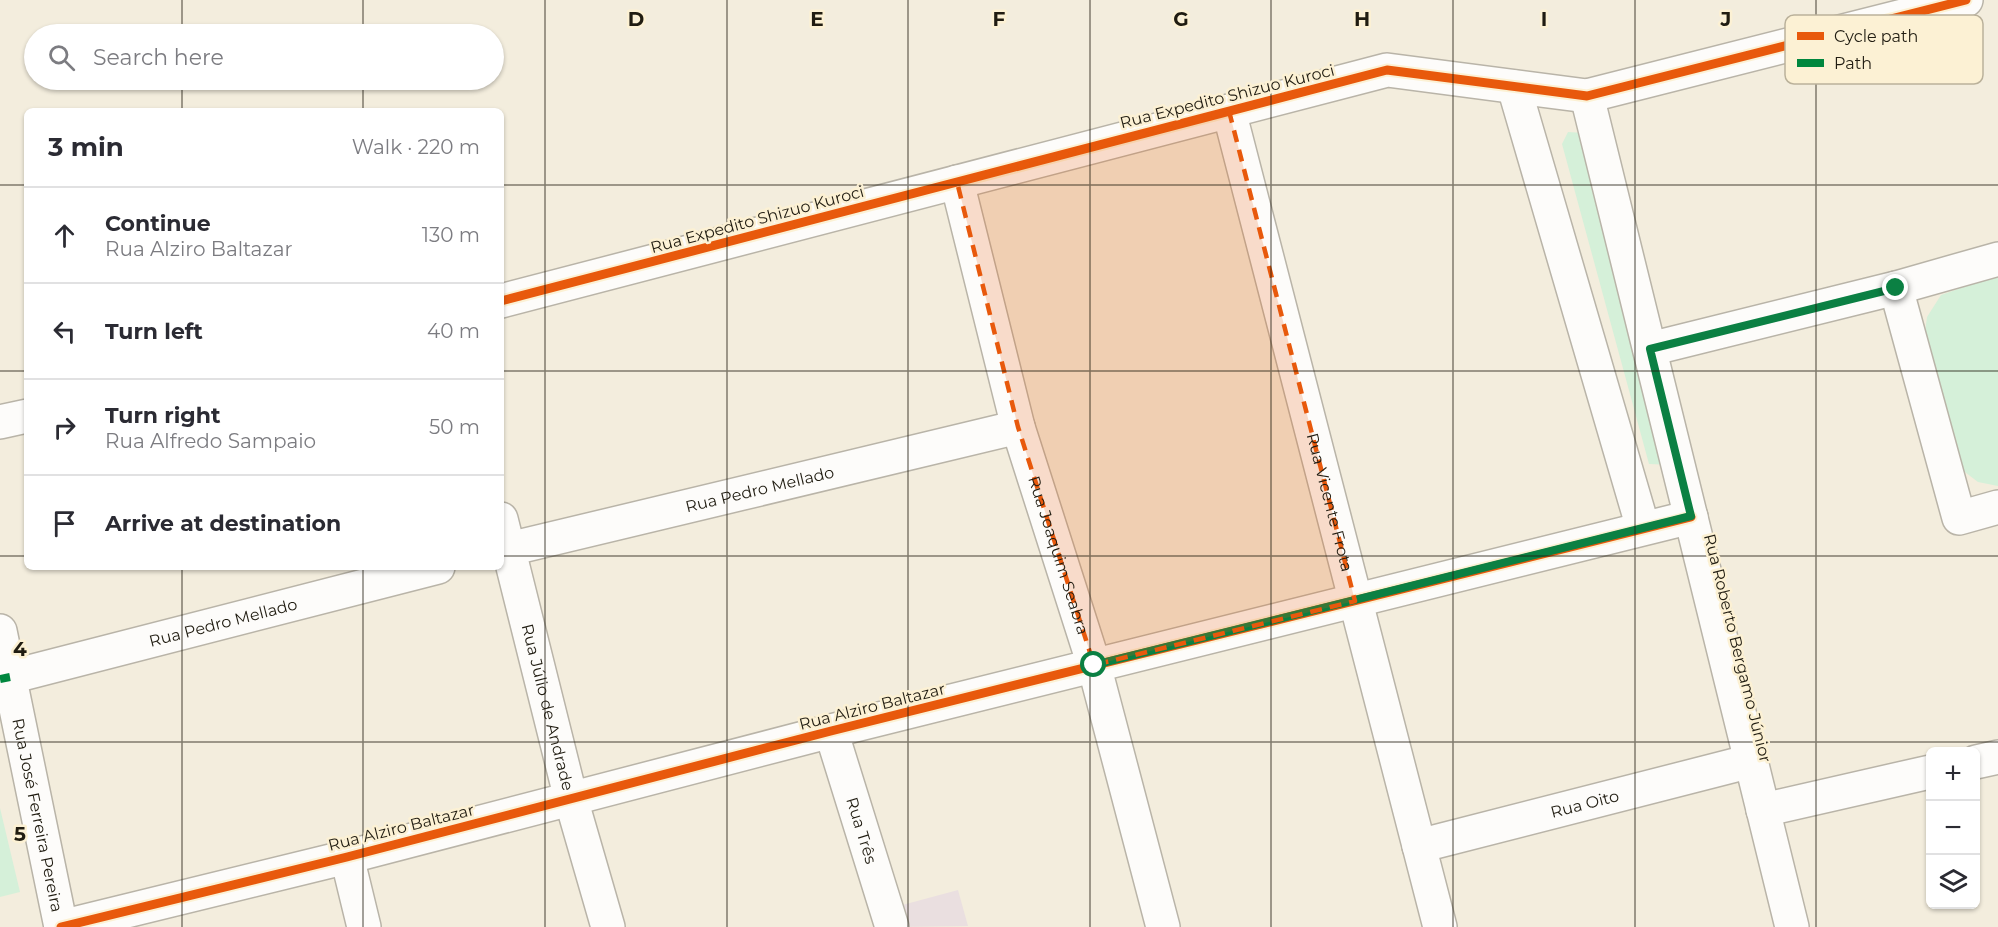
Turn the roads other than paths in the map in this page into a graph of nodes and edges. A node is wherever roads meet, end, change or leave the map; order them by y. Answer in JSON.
{"nodes":[{"id":1,"x":1966,"y":0,"type":"edge"},
{"id":2,"x":1907,"y":15,"type":"edge"},
{"id":3,"x":1785,"y":46,"type":"edge"},
{"id":4,"x":1514,"y":87,"type":"junction"},
{"id":5,"x":1587,"y":96,"type":"junction"},
{"id":6,"x":1229,"y":111,"type":"junction"},
{"id":7,"x":957,"y":182,"type":"junction"},
{"id":8,"x":1998,"y":259,"type":"edge"},
{"id":9,"x":1896,"y":288,"type":"junction"},
{"id":10,"x":504,"y":300,"type":"edge"},
{"id":11,"x":1650,"y":349,"type":"junction"},
{"id":12,"x":24,"y":417,"type":"edge"},
{"id":13,"x":0,"y":422,"type":"edge"},
{"id":14,"x":1018,"y":427,"type":"junction"},
{"id":15,"x":1998,"y":507,"type":"edge"},
{"id":16,"x":1691,"y":516,"type":"junction"},
{"id":17,"x":1643,"y":528,"type":"junction"},
{"id":18,"x":504,"y":540,"type":"edge"},
{"id":19,"x":426,"y":570,"type":"edge"},
{"id":20,"x":1355,"y":601,"type":"junction"},
{"id":21,"x":0,"y":631,"type":"edge"},
{"id":22,"x":1094,"y":665,"type":"junction"},
{"id":23,"x":10,"y":677,"type":"junction"},
{"id":24,"x":831,"y":731,"type":"junction"},
{"id":25,"x":1998,"y":757,"type":"edge"},
{"id":26,"x":1751,"y":760,"type":"junction"},
{"id":27,"x":1980,"y":761,"type":"edge"},
{"id":28,"x":1926,"y":773,"type":"edge"},
{"id":29,"x":571,"y":799,"type":"junction"},
{"id":30,"x":1763,"y":810,"type":"junction"},
{"id":31,"x":1419,"y":846,"type":"junction"},
{"id":32,"x":347,"y":857,"type":"junction"},
{"id":33,"x":61,"y":927,"type":"edge"},
{"id":34,"x":364,"y":927,"type":"edge"},
{"id":35,"x":608,"y":927,"type":"edge"},
{"id":36,"x":892,"y":927,"type":"edge"},
{"id":37,"x":1163,"y":927,"type":"edge"},
{"id":38,"x":1440,"y":927,"type":"edge"},
{"id":39,"x":1792,"y":927,"type":"edge"}],
"edges":[{"from":1,"to":2,"type":"street","name":"Rua Expedito Shizuo Kuroci"},
{"from":3,"to":5,"type":"street","name":"Rua Expedito Shizuo Kuroci"},
{"from":4,"to":5,"type":"street","name":"Rua Expedito Shizuo Kuroci"},
{"from":4,"to":6,"type":"street","name":"Rua Expedito Shizuo Kuroci"},
{"from":4,"to":17,"type":"street"},
{"from":5,"to":11,"type":"street","name":"Rua Roberto Bergamo Júnior"},
{"from":6,"to":7,"type":"street","name":"Rua Expedito Shizuo Kuroci"},
{"from":6,"to":20,"type":"street","name":"Rua Vicente Frota"},
{"from":7,"to":10,"type":"street","name":"Rua Expedito Shizuo Kuroci"},
{"from":7,"to":14,"type":"street","name":"Rua Joaquim Seabra"},
{"from":8,"to":9,"type":"street"},
{"from":9,"to":11,"type":"street"},
{"from":9,"to":15,"type":"street"},
{"from":11,"to":16,"type":"street","name":"Rua Roberto Bergamo Júnior"},
{"from":12,"to":13,"type":"street"},
{"from":14,"to":18,"type":"street","name":"Rua Pedro Mellado"},
{"from":14,"to":22,"type":"street","name":"Rua Joaquim Seabra"},
{"from":16,"to":17,"type":"street","name":"Rua Alziro Baltazar"},
{"from":16,"to":26,"type":"street","name":"Rua Roberto Bergamo Júnior"},
{"from":17,"to":20,"type":"street","name":"Rua Alziro Baltazar"},
{"from":18,"to":29,"type":"street","name":"Rua Júlio de Andrade"},
{"from":19,"to":23,"type":"street","name":"Rua Pedro Mellado"},
{"from":20,"to":22,"type":"street","name":"Rua Alziro Baltazar"},
{"from":20,"to":31,"type":"street","name":"Rua Vicente Frota"},
{"from":21,"to":23,"type":"street","name":"Rua José Ferreira Pereira"},
{"from":22,"to":24,"type":"street","name":"Rua Alziro Baltazar"},
{"from":22,"to":37,"type":"street","name":"Rua Joaquim Seabra"},
{"from":23,"to":33,"type":"street","name":"Rua José Ferreira Pereira"},
{"from":24,"to":29,"type":"street","name":"Rua Alziro Baltazar"},
{"from":24,"to":36,"type":"street","name":"Rua Três"},
{"from":25,"to":27,"type":"street"},
{"from":26,"to":30,"type":"street","name":"Rua Roberto Bergamo Júnior"},
{"from":26,"to":31,"type":"street","name":"Rua Oito"},
{"from":28,"to":30,"type":"street"},
{"from":29,"to":32,"type":"street","name":"Rua Alziro Baltazar"},
{"from":29,"to":35,"type":"street","name":"Rua Júlio de Andrade"},
{"from":30,"to":39,"type":"street","name":"Rua Roberto Bergamo Júnior"},
{"from":31,"to":38,"type":"street","name":"Rua Vicente Frota"},
{"from":32,"to":33,"type":"street","name":"Rua Alziro Baltazar"},
{"from":32,"to":34,"type":"street"}]}
